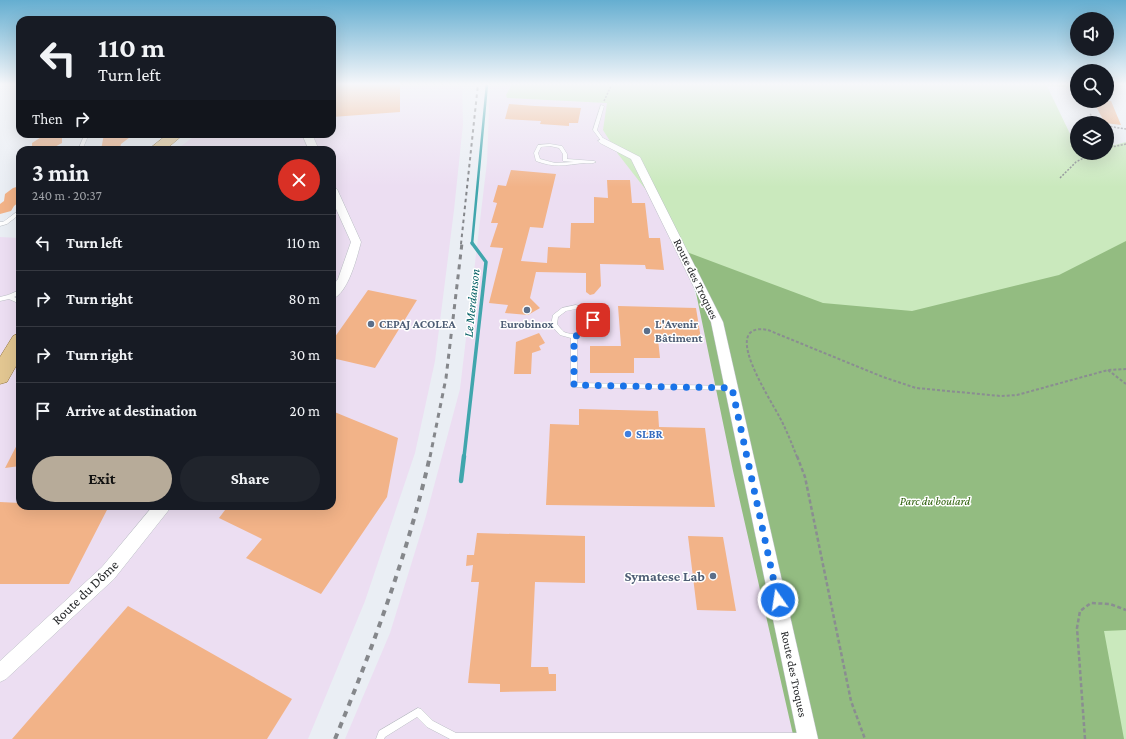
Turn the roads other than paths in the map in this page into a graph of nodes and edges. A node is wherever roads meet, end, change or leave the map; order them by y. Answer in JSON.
{"nodes":[{"id":1,"x":599,"y":118,"type":"edge"},
{"id":2,"x":172,"y":138,"type":"edge"},
{"id":3,"x":184,"y":138,"type":"edge"},
{"id":4,"x":603,"y":141,"type":"joint"},
{"id":5,"x":161,"y":146,"type":"edge"},
{"id":6,"x":174,"y":146,"type":"edge"},
{"id":7,"x":584,"y":162,"type":"junction"},
{"id":8,"x":594,"y":162,"type":"dead end"},
{"id":9,"x":336,"y":198,"type":"edge"},
{"id":10,"x":16,"y":215,"type":"edge"},
{"id":11,"x":0,"y":224,"type":"edge"},
{"id":12,"x":336,"y":290,"type":"edge"},
{"id":13,"x":16,"y":294,"type":"edge"},
{"id":14,"x":9,"y":298,"type":"junction"},
{"id":15,"x":0,"y":299,"type":"edge"},
{"id":16,"x":16,"y":301,"type":"edge"},
{"id":17,"x":574,"y":336,"type":"junction"},
{"id":18,"x":16,"y":348,"type":"edge"},
{"id":19,"x":0,"y":376,"type":"edge"},
{"id":20,"x":732,"y":388,"type":"junction"},
{"id":21,"x":160,"y":510,"type":"edge"},
{"id":22,"x":0,"y":673,"type":"edge"},
{"id":23,"x":808,"y":738,"type":"edge"},
{"id":24,"x":380,"y":739,"type":"edge"}],
"edges":[{"from":1,"to":4,"type":"lane","name":"Route des Troques"},
{"from":2,"to":5,"type":"main road"},
{"from":3,"to":6,"type":"main road"},
{"from":4,"to":20,"type":"street","name":"Route des Troques"},
{"from":7,"to":7,"type":"lane"},
{"from":7,"to":8,"type":"lane"},
{"from":9,"to":12,"type":"street"},
{"from":10,"to":11,"type":"lane"},
{"from":13,"to":14,"type":"lane"},
{"from":14,"to":15,"type":"lane"},
{"from":14,"to":16,"type":"lane"},
{"from":17,"to":17,"type":"lane"},
{"from":17,"to":20,"type":"lane"},
{"from":18,"to":19,"type":"main road"},
{"from":20,"to":23,"type":"street","name":"Route des Troques"},
{"from":21,"to":22,"type":"street","name":"Route du Dôme"},
{"from":23,"to":24,"type":"lane"}]}
